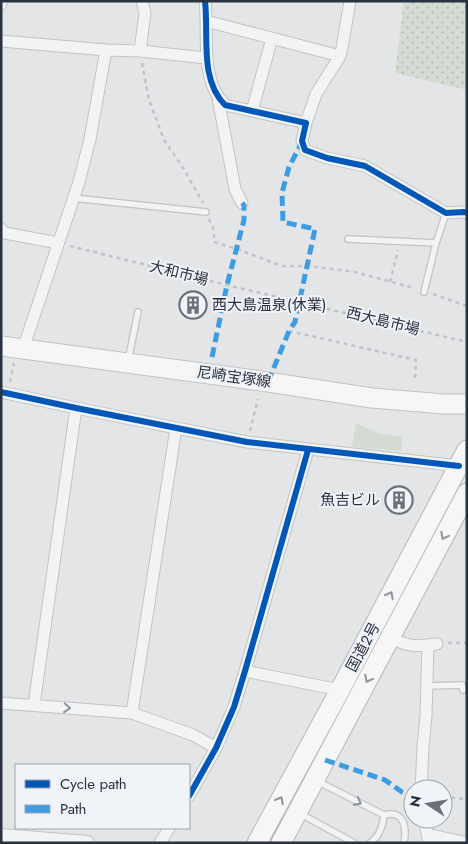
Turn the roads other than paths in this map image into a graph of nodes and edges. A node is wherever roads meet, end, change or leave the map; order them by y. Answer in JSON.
{"nodes":[{"id":1,"x":142,"y":1,"type":"edge"},
{"id":2,"x":205,"y":1,"type":"edge"},
{"id":3,"x":350,"y":1,"type":"edge"},
{"id":4,"x":206,"y":21,"type":"junction"},
{"id":5,"x":272,"y":38,"type":"junction"},
{"id":6,"x":1,"y":41,"type":"edge"},
{"id":7,"x":106,"y":50,"type":"junction"},
{"id":8,"x":140,"y":51,"type":"junction"},
{"id":9,"x":340,"y":56,"type":"junction"},
{"id":10,"x":206,"y":58,"type":"junction"},
{"id":11,"x":218,"y":98,"type":"junction"},
{"id":12,"x":252,"y":111,"type":"junction"},
{"id":13,"x":306,"y":123,"type":"junction"},
{"id":14,"x":73,"y":198,"type":"junction"},
{"id":15,"x":242,"y":203,"type":"dead end"},
{"id":16,"x":206,"y":212,"type":"road end"},
{"id":17,"x":446,"y":213,"type":"junction"},
{"id":18,"x":467,"y":213,"type":"edge"},
{"id":19,"x":1,"y":229,"type":"edge"},
{"id":20,"x":348,"y":239,"type":"dead end"},
{"id":21,"x":58,"y":243,"type":"junction"},
{"id":22,"x":436,"y":244,"type":"junction"},
{"id":23,"x":424,"y":292,"type":"road end"},
{"id":24,"x":138,"y":312,"type":"dead end"},
{"id":25,"x":1,"y":346,"type":"edge"},
{"id":26,"x":18,"y":356,"type":"junction"},
{"id":27,"x":127,"y":363,"type":"junction"},
{"id":28,"x":5,"y":393,"type":"edge"},
{"id":29,"x":467,"y":404,"type":"edge"},
{"id":30,"x":76,"y":408,"type":"junction"},
{"id":31,"x":176,"y":428,"type":"junction"},
{"id":32,"x":308,"y":450,"type":"junction"},
{"id":33,"x":463,"y":458,"type":"edge"},
{"id":34,"x":467,"y":492,"type":"edge"},
{"id":35,"x":390,"y":636,"type":"junction"},
{"id":36,"x":245,"y":670,"type":"junction"},
{"id":37,"x":428,"y":686,"type":"junction"},
{"id":38,"x":340,"y":690,"type":"junction"},
{"id":39,"x":464,"y":690,"type":"dead end"},
{"id":40,"x":1,"y":703,"type":"edge"},
{"id":41,"x":34,"y":705,"type":"junction"},
{"id":42,"x":132,"y":713,"type":"junction"},
{"id":43,"x":216,"y":748,"type":"junction"},
{"id":44,"x":421,"y":779,"type":"edge"},
{"id":45,"x":315,"y":780,"type":"junction"},
{"id":46,"x":190,"y":794,"type":"edge"},
{"id":47,"x":297,"y":812,"type":"junction"},
{"id":48,"x":384,"y":815,"type":"junction"},
{"id":49,"x":168,"y":829,"type":"edge"},
{"id":50,"x":1,"y":836,"type":"edge"},
{"id":51,"x":428,"y":838,"type":"edge"},
{"id":52,"x":467,"y":842,"type":"edge"},
{"id":53,"x":87,"y":843,"type":"edge"},
{"id":54,"x":160,"y":843,"type":"edge"},
{"id":55,"x":257,"y":843,"type":"edge"},
{"id":56,"x":282,"y":843,"type":"edge"},
{"id":57,"x":354,"y":843,"type":"edge"},
{"id":58,"x":370,"y":843,"type":"edge"},
{"id":59,"x":404,"y":843,"type":"edge"}],
"edges":[{"from":1,"to":8,"type":"street"},
{"from":2,"to":4,"type":"street"},
{"from":3,"to":9,"type":"street"},
{"from":4,"to":5,"type":"street"},
{"from":4,"to":10,"type":"street"},
{"from":5,"to":9,"type":"street"},
{"from":5,"to":12,"type":"street"},
{"from":6,"to":7,"type":"street"},
{"from":7,"to":8,"type":"street"},
{"from":7,"to":14,"type":"street"},
{"from":8,"to":10,"type":"street"},
{"from":9,"to":13,"type":"street"},
{"from":10,"to":11,"type":"street"},
{"from":11,"to":12,"type":"street"},
{"from":11,"to":15,"type":"street"},
{"from":12,"to":13,"type":"street"},
{"from":13,"to":17,"type":"street"},
{"from":14,"to":16,"type":"lane"},
{"from":14,"to":21,"type":"street"},
{"from":17,"to":18,"type":"street"},
{"from":17,"to":22,"type":"lane"},
{"from":19,"to":21,"type":"street"},
{"from":20,"to":22,"type":"lane"},
{"from":21,"to":26,"type":"street"},
{"from":22,"to":23,"type":"lane"},
{"from":24,"to":27,"type":"lane"},
{"from":25,"to":26,"type":"main road","name":"尼崎宝塚線"},
{"from":26,"to":27,"type":"main road","name":"尼崎宝塚線"},
{"from":27,"to":29,"type":"main road","name":"尼崎宝塚線"},
{"from":28,"to":30,"type":"street"},
{"from":30,"to":31,"type":"street"},
{"from":30,"to":41,"type":"street"},
{"from":31,"to":32,"type":"street"},
{"from":31,"to":42,"type":"street"},
{"from":32,"to":33,"type":"street"},
{"from":32,"to":36,"type":"street"},
{"from":38,"to":33,"type":"main road","name":"国道2号","one_way":true},
{"from":34,"to":35,"type":"main road","name":"国道2号","one_way":true},
{"from":35,"to":37,"type":"street"},
{"from":35,"to":45,"type":"main road","name":"国道2号","one_way":true},
{"from":36,"to":38,"type":"street"},
{"from":36,"to":43,"type":"street"},
{"from":37,"to":39,"type":"lane"},
{"from":37,"to":44,"type":"street"},
{"from":55,"to":38,"type":"main road","name":"国道2号","one_way":true},
{"from":40,"to":41,"type":"street"},
{"from":41,"to":42,"type":"street","one_way":true},
{"from":42,"to":43,"type":"street"},
{"from":43,"to":46,"type":"street"},
{"from":45,"to":47,"type":"main road","name":"国道2号"},
{"from":45,"to":48,"type":"lane","one_way":true},
{"from":47,"to":56,"type":"main road","name":"国道2号"},
{"from":47,"to":57,"type":"lane"},
{"from":48,"to":58,"type":"lane"},
{"from":48,"to":59,"type":"lane"},
{"from":49,"to":54,"type":"street"},
{"from":50,"to":53,"type":"street"},
{"from":51,"to":52,"type":"street"}]}
